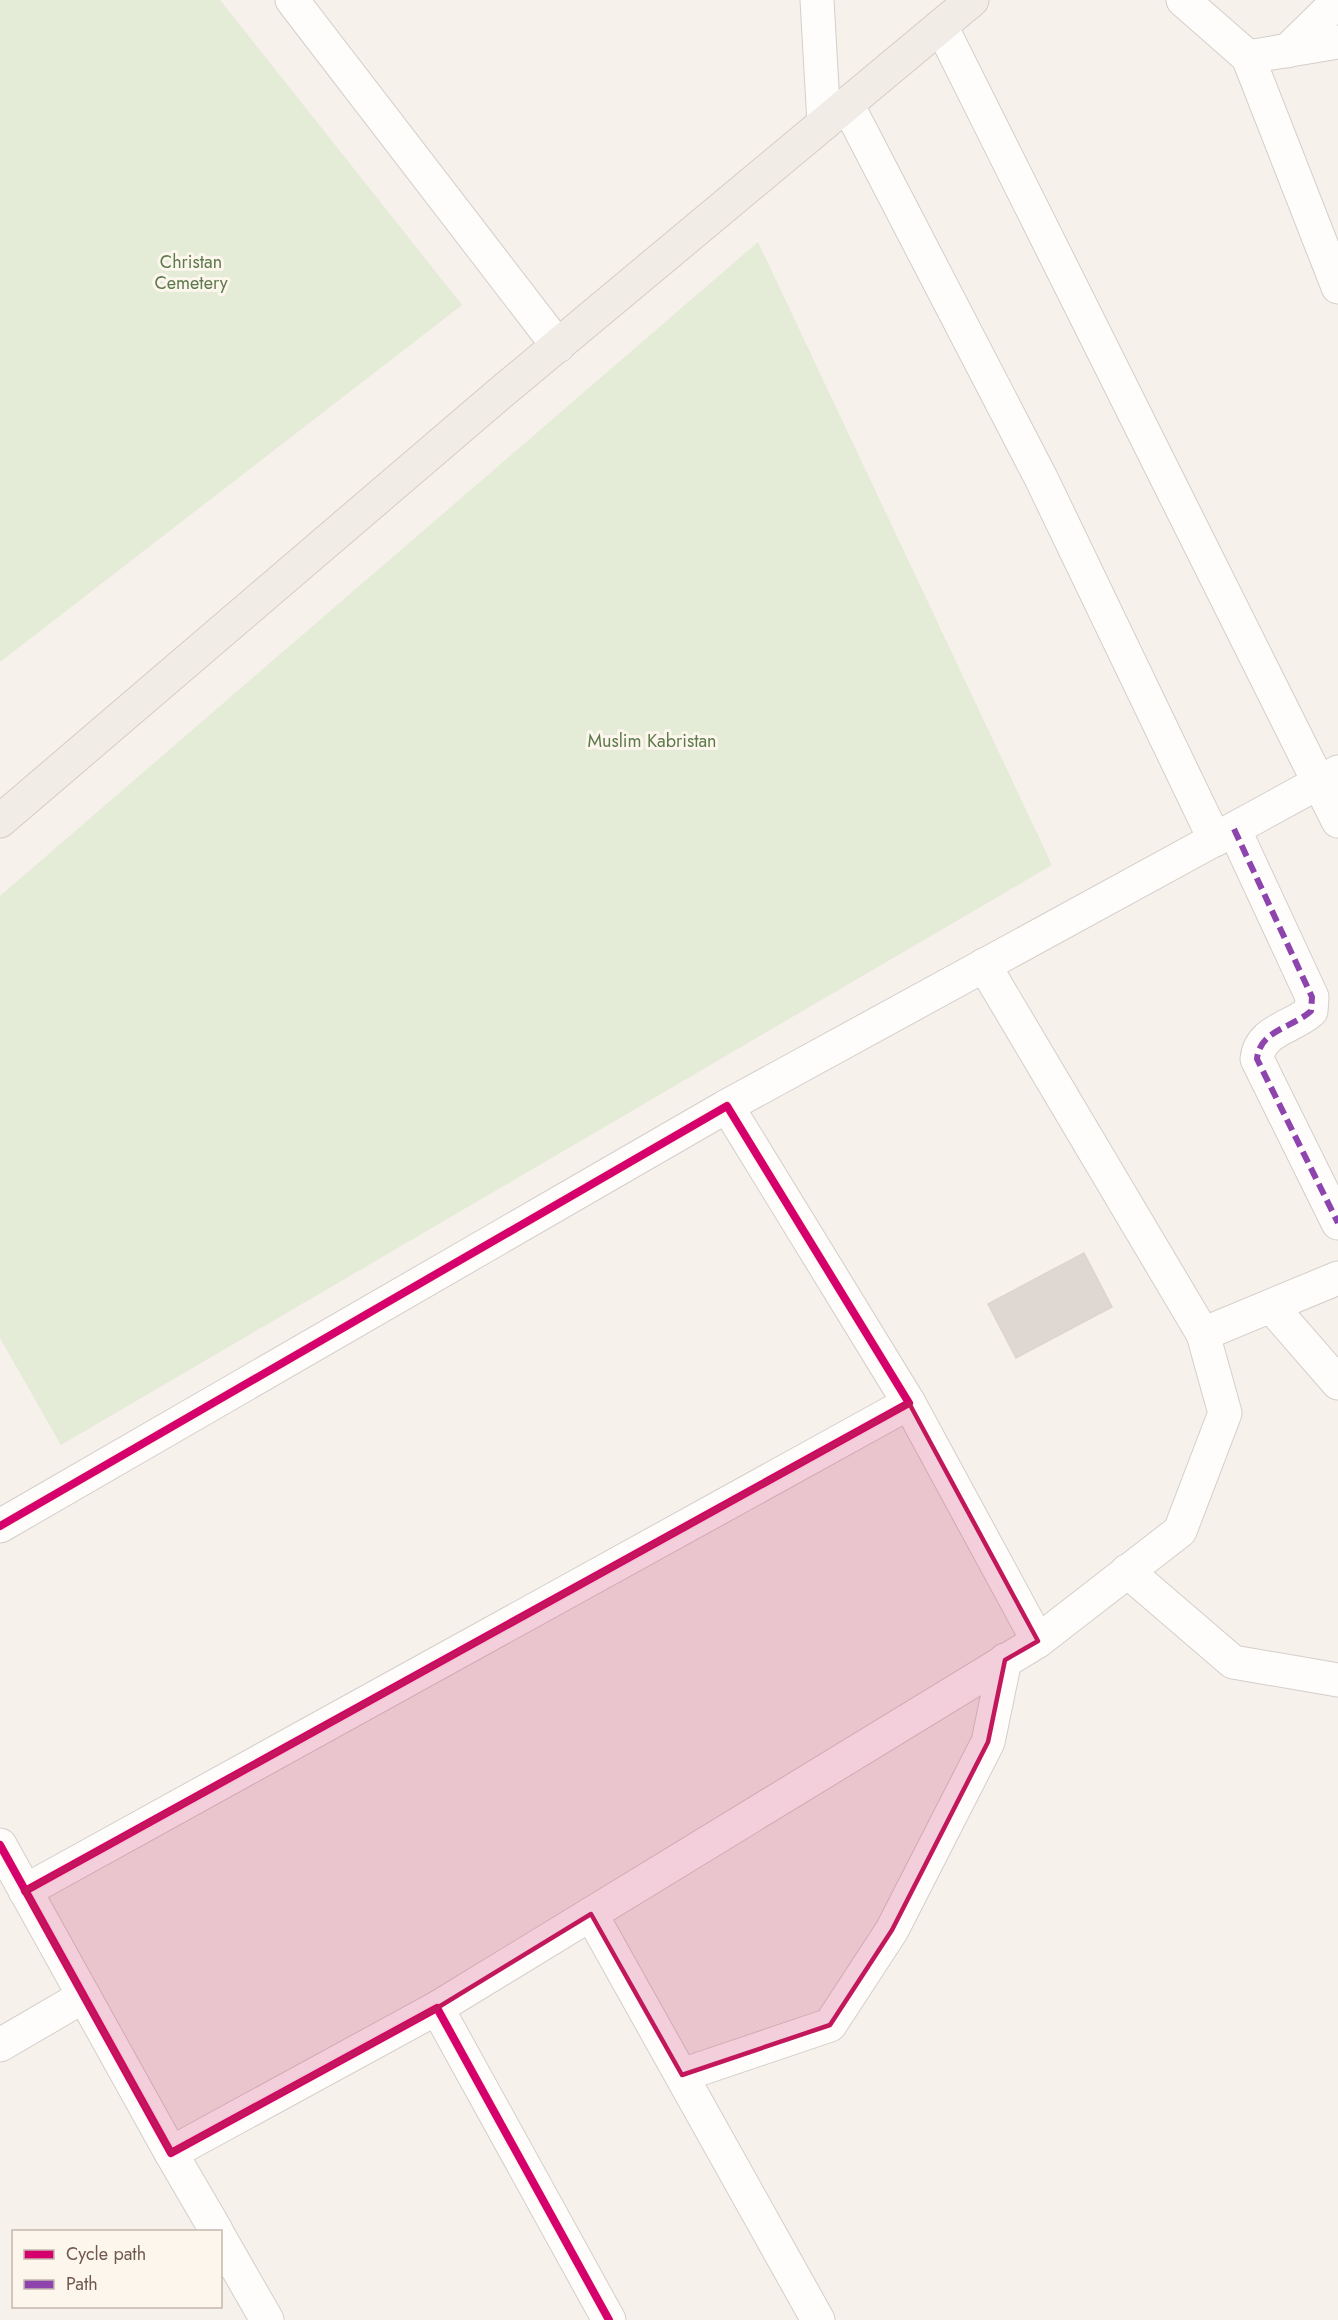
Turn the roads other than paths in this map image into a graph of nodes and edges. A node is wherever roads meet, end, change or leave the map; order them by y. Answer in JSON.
{"nodes":[{"id":1,"x":292,"y":0,"type":"edge"},
{"id":2,"x":817,"y":0,"type":"edge"},
{"id":3,"x":972,"y":0,"type":"edge"},
{"id":4,"x":1183,"y":0,"type":"edge"},
{"id":5,"x":1338,"y":1,"type":"edge"},
{"id":6,"x":941,"y":26,"type":"junction"},
{"id":7,"x":1338,"y":42,"type":"edge"},
{"id":8,"x":1287,"y":51,"type":"junction"},
{"id":9,"x":1248,"y":57,"type":"junction"},
{"id":10,"x":836,"y":114,"type":"junction"},
{"id":11,"x":1338,"y":287,"type":"edge"},
{"id":12,"x":558,"y":346,"type":"junction"},
{"id":13,"x":1329,"y":777,"type":"edge"},
{"id":14,"x":0,"y":821,"type":"edge"},
{"id":15,"x":1338,"y":821,"type":"edge"},
{"id":16,"x":1225,"y":834,"type":"junction"},
{"id":17,"x":984,"y":965,"type":"junction"},
{"id":18,"x":727,"y":1106,"type":"junction"},
{"id":19,"x":1338,"y":1223,"type":"edge"},
{"id":20,"x":1338,"y":1278,"type":"edge"},
{"id":21,"x":1270,"y":1306,"type":"junction"},
{"id":22,"x":1203,"y":1334,"type":"junction"},
{"id":23,"x":1338,"y":1383,"type":"edge"},
{"id":24,"x":909,"y":1403,"type":"junction"},
{"id":25,"x":0,"y":1526,"type":"edge"},
{"id":26,"x":1127,"y":1572,"type":"junction"},
{"id":27,"x":1038,"y":1641,"type":"junction"},
{"id":28,"x":1005,"y":1660,"type":"junction"},
{"id":29,"x":1338,"y":1680,"type":"edge"},
{"id":30,"x":0,"y":1845,"type":"edge"},
{"id":31,"x":26,"y":1891,"type":"junction"},
{"id":32,"x":591,"y":1914,"type":"junction"},
{"id":33,"x":84,"y":1996,"type":"junction"},
{"id":34,"x":437,"y":2008,"type":"junction"},
{"id":35,"x":0,"y":2045,"type":"edge"},
{"id":36,"x":682,"y":2075,"type":"junction"},
{"id":37,"x":171,"y":2153,"type":"junction"},
{"id":38,"x":216,"y":2230,"type":"edge"},
{"id":39,"x":222,"y":2241,"type":"edge"},
{"id":40,"x":267,"y":2320,"type":"edge"},
{"id":41,"x":609,"y":2320,"type":"edge"},
{"id":42,"x":818,"y":2320,"type":"edge"}],
"edges":[{"from":1,"to":12,"type":"street"},
{"from":2,"to":10,"type":"street"},
{"from":3,"to":6,"type":"main road"},
{"from":4,"to":9,"type":"street"},
{"from":5,"to":8,"type":"street"},
{"from":6,"to":10,"type":"main road"},
{"from":6,"to":13,"type":"street"},
{"from":7,"to":8,"type":"street"},
{"from":8,"to":9,"type":"street"},
{"from":9,"to":11,"type":"street"},
{"from":10,"to":12,"type":"main road"},
{"from":10,"to":16,"type":"street"},
{"from":12,"to":14,"type":"main road"},
{"from":13,"to":15,"type":"street"},
{"from":13,"to":16,"type":"street"},
{"from":16,"to":17,"type":"street"},
{"from":16,"to":19,"type":"street"},
{"from":17,"to":18,"type":"street"},
{"from":17,"to":22,"type":"street"},
{"from":18,"to":24,"type":"street"},
{"from":18,"to":25,"type":"street"},
{"from":20,"to":21,"type":"street"},
{"from":21,"to":22,"type":"street"},
{"from":21,"to":23,"type":"street"},
{"from":22,"to":26,"type":"street"},
{"from":24,"to":27,"type":"street"},
{"from":24,"to":31,"type":"street"},
{"from":26,"to":27,"type":"street"},
{"from":26,"to":29,"type":"street"},
{"from":27,"to":28,"type":"street"},
{"from":28,"to":32,"type":"street"},
{"from":28,"to":36,"type":"street"},
{"from":30,"to":31,"type":"street"},
{"from":31,"to":33,"type":"street"},
{"from":32,"to":34,"type":"street"},
{"from":32,"to":36,"type":"street"},
{"from":33,"to":35,"type":"street"},
{"from":33,"to":37,"type":"street"},
{"from":34,"to":37,"type":"street"},
{"from":34,"to":41,"type":"street"},
{"from":36,"to":42,"type":"street"},
{"from":37,"to":38,"type":"street"},
{"from":39,"to":40,"type":"street"}]}
